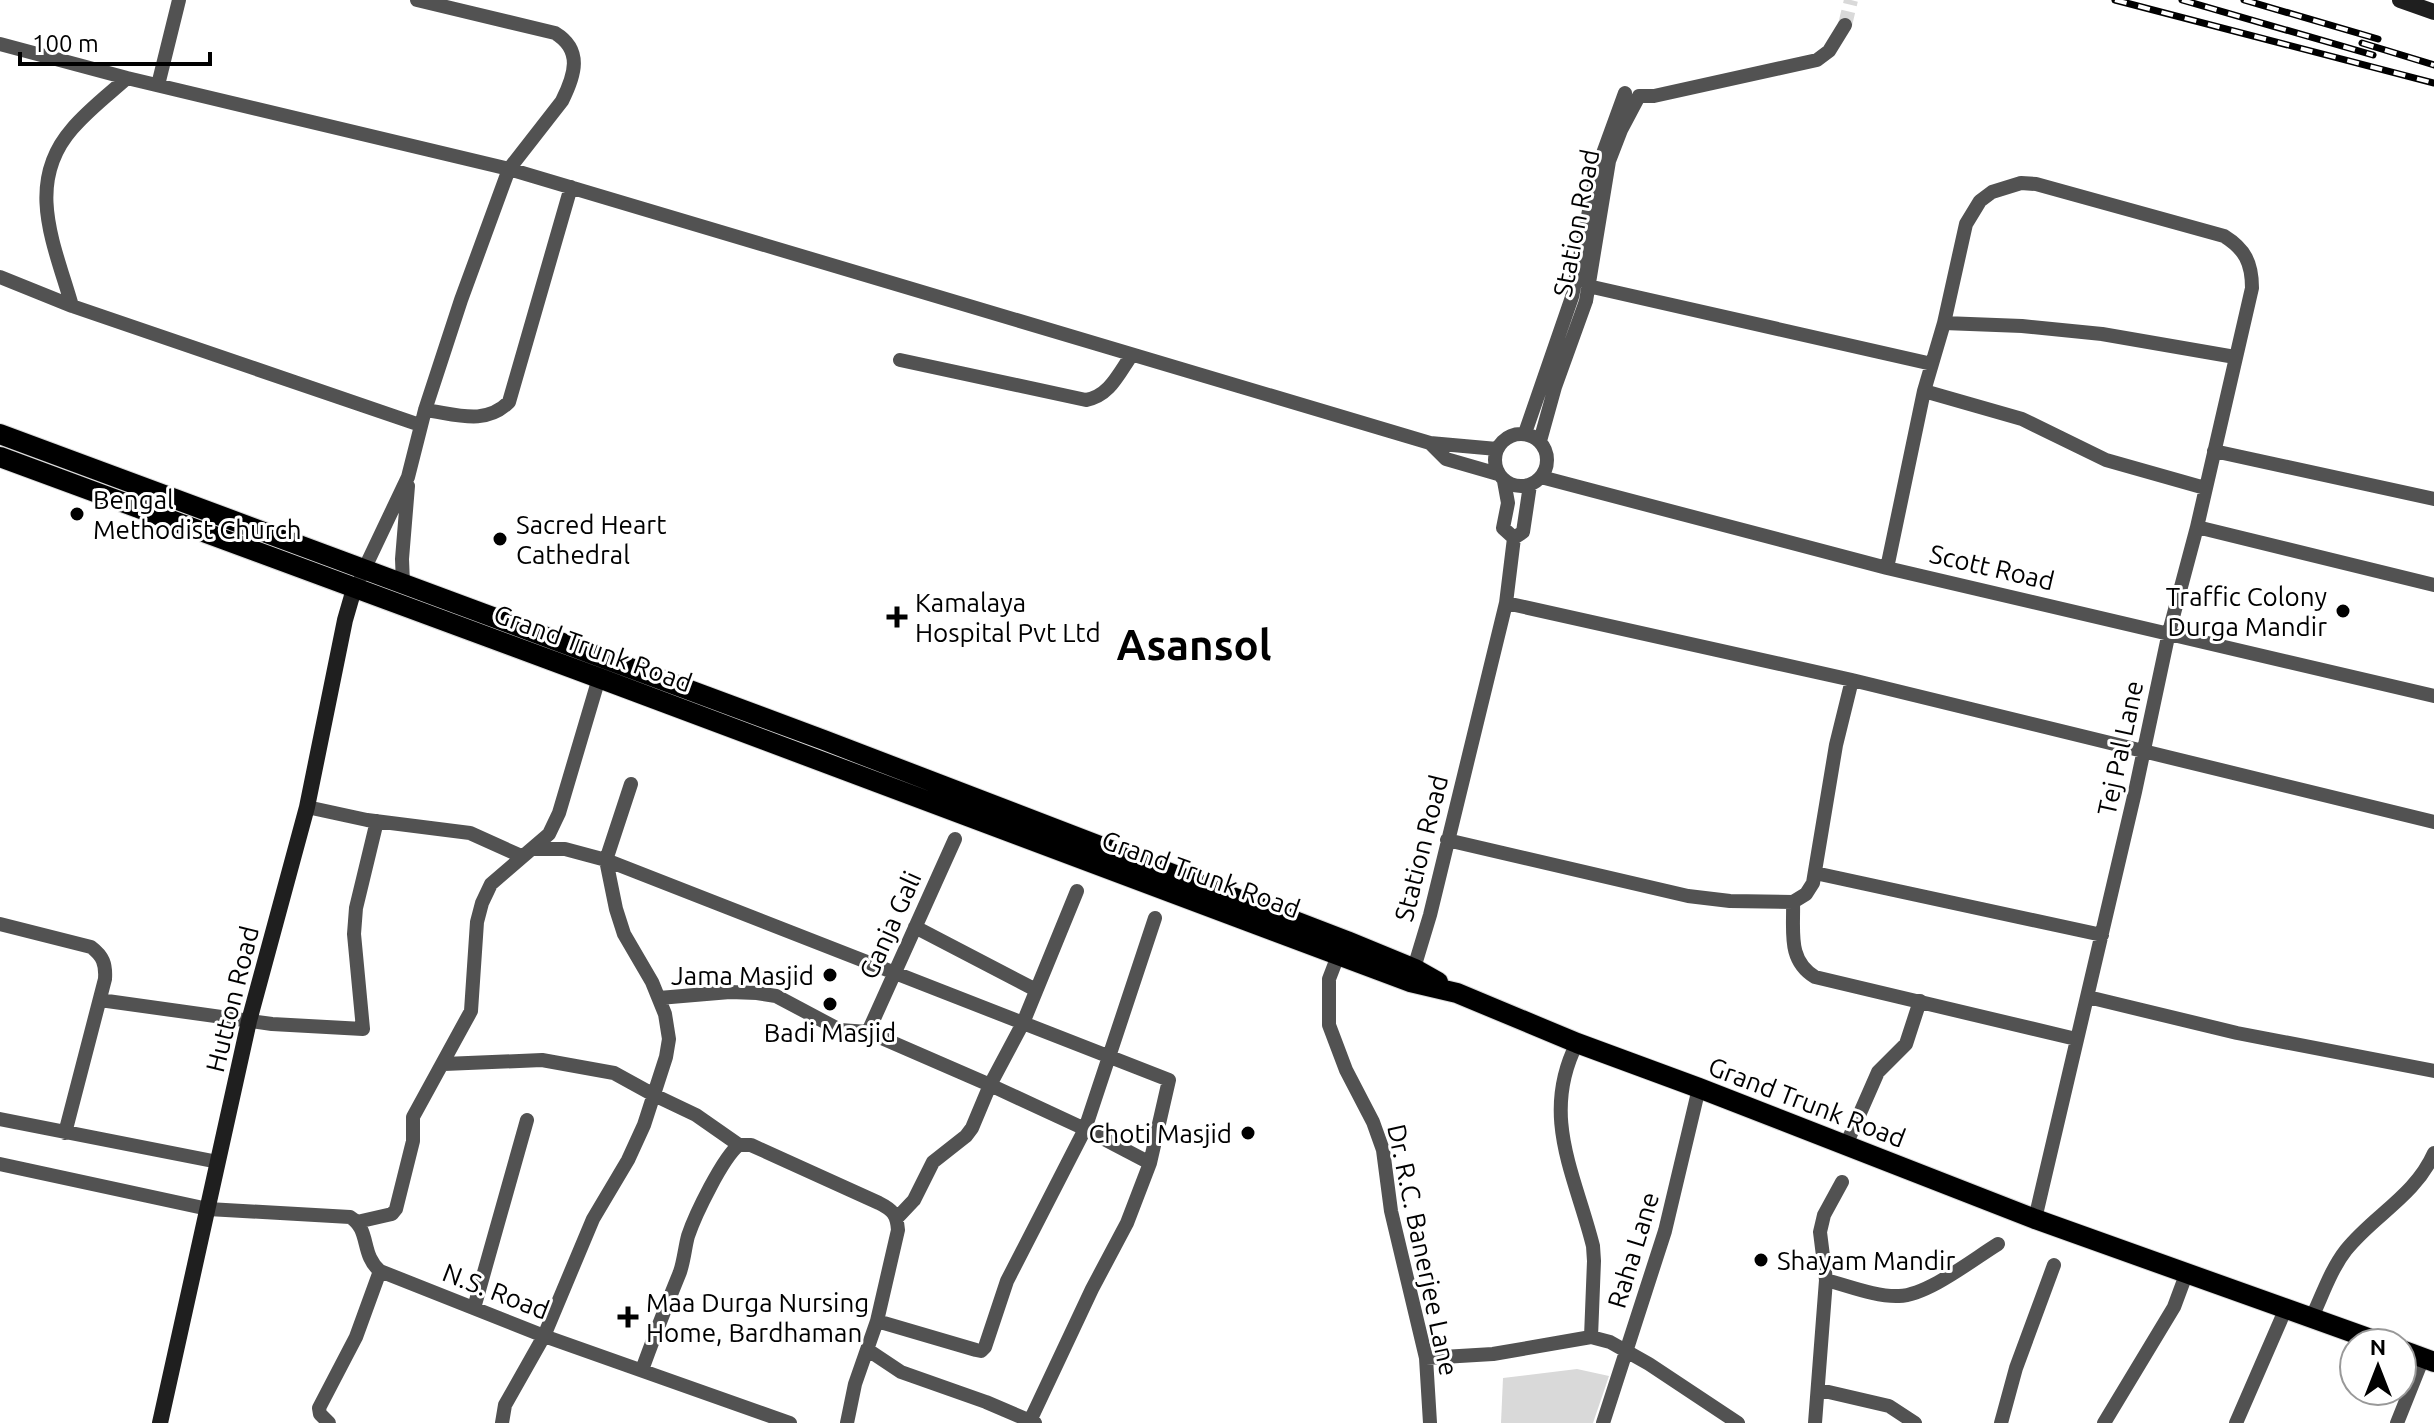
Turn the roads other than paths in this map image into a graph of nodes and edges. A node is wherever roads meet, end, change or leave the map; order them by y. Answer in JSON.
{"nodes":[{"id":1,"x":179,"y":0,"type":"edge"},
{"id":2,"x":417,"y":0,"type":"edge"},
{"id":3,"x":2400,"y":0,"type":"edge"},
{"id":4,"x":2426,"y":6,"type":"edge"},
{"id":5,"x":1845,"y":25,"type":"tunnel mouth"},
{"id":6,"x":0,"y":44,"type":"edge"},
{"id":7,"x":127,"y":78,"type":"junction"},
{"id":8,"x":158,"y":85,"type":"junction"},
{"id":9,"x":1632,"y":94,"type":"junction"},
{"id":10,"x":509,"y":169,"type":"junction"},
{"id":11,"x":571,"y":187,"type":"junction"},
{"id":12,"x":0,"y":277,"type":"edge"},
{"id":13,"x":1588,"y":286,"type":"junction"},
{"id":14,"x":72,"y":306,"type":"junction"},
{"id":15,"x":1944,"y":323,"type":"junction"},
{"id":16,"x":1131,"y":356,"type":"junction"},
{"id":17,"x":2235,"y":357,"type":"junction"},
{"id":18,"x":900,"y":360,"type":"dead end"},
{"id":19,"x":1932,"y":364,"type":"junction"},
{"id":20,"x":1924,"y":391,"type":"junction"},
{"id":21,"x":425,"y":410,"type":"junction"},
{"id":22,"x":420,"y":425,"type":"junction"},
{"id":23,"x":1525,"y":433,"type":"junction"},
{"id":24,"x":0,"y":434,"type":"edge"},
{"id":25,"x":1540,"y":441,"type":"junction"},
{"id":26,"x":1430,"y":443,"type":"junction"},
{"id":27,"x":1497,"y":449,"type":"junction"},
{"id":28,"x":2214,"y":451,"type":"junction"},
{"id":29,"x":0,"y":457,"type":"edge"},
{"id":30,"x":408,"y":477,"type":"junction"},
{"id":31,"x":1501,"y":477,"type":"junction"},
{"id":32,"x":1535,"y":481,"type":"junction"},
{"id":33,"x":2205,"y":488,"type":"junction"},
{"id":34,"x":2434,"y":499,"type":"edge"},
{"id":35,"x":2197,"y":527,"type":"junction"},
{"id":36,"x":1514,"y":538,"type":"junction"},
{"id":37,"x":1887,"y":568,"type":"junction"},
{"id":38,"x":364,"y":570,"type":"junction"},
{"id":39,"x":403,"y":584,"type":"junction"},
{"id":40,"x":2434,"y":585,"type":"edge"},
{"id":41,"x":354,"y":589,"type":"junction"},
{"id":42,"x":1506,"y":603,"type":"junction"},
{"id":43,"x":2169,"y":632,"type":"junction"},
{"id":44,"x":599,"y":678,"type":"junction"},
{"id":45,"x":1852,"y":680,"type":"junction"},
{"id":46,"x":2434,"y":696,"type":"edge"},
{"id":47,"x":2143,"y":751,"type":"junction"},
{"id":48,"x":631,"y":784,"type":"dead end"},
{"id":49,"x":307,"y":807,"type":"junction"},
{"id":50,"x":377,"y":821,"type":"junction"},
{"id":51,"x":2434,"y":822,"type":"edge"},
{"id":52,"x":955,"y":839,"type":"dead end"},
{"id":53,"x":1447,"y":840,"type":"junction"},
{"id":54,"x":527,"y":853,"type":"junction"},
{"id":55,"x":606,"y":860,"type":"junction"},
{"id":56,"x":1815,"y":873,"type":"junction"},
{"id":57,"x":1077,"y":891,"type":"dead end"},
{"id":58,"x":1793,"y":902,"type":"junction"},
{"id":59,"x":1155,"y":918,"type":"dead end"},
{"id":60,"x":0,"y":924,"type":"edge"},
{"id":61,"x":915,"y":927,"type":"junction"},
{"id":62,"x":2102,"y":935,"type":"junction"},
{"id":63,"x":1339,"y":953,"type":"junction"},
{"id":64,"x":895,"y":972,"type":"junction"},
{"id":65,"x":1412,"y":975,"type":"junction"},
{"id":66,"x":1036,"y":990,"type":"junction"},
{"id":67,"x":2088,"y":997,"type":"junction"},
{"id":68,"x":659,"y":998,"type":"junction"},
{"id":69,"x":100,"y":1000,"type":"junction"},
{"id":70,"x":1920,"y":1001,"type":"junction"},
{"id":71,"x":249,"y":1021,"type":"junction"},
{"id":72,"x":1023,"y":1023,"type":"junction"},
{"id":73,"x":868,"y":1032,"type":"junction"},
{"id":74,"x":2076,"y":1039,"type":"junction"},
{"id":75,"x":1577,"y":1043,"type":"junction"},
{"id":76,"x":1108,"y":1057,"type":"junction"},
{"id":77,"x":444,"y":1064,"type":"junction"},
{"id":78,"x":2434,"y":1071,"type":"edge"},
{"id":79,"x":990,"y":1085,"type":"junction"},
{"id":80,"x":1699,"y":1088,"type":"junction"},
{"id":81,"x":654,"y":1095,"type":"junction"},
{"id":82,"x":0,"y":1119,"type":"edge"},
{"id":83,"x":527,"y":1120,"type":"dead end"},
{"id":84,"x":1085,"y":1129,"type":"junction"},
{"id":85,"x":65,"y":1133,"type":"junction"},
{"id":86,"x":739,"y":1145,"type":"junction"},
{"id":87,"x":1846,"y":1145,"type":"junction"},
{"id":88,"x":2434,"y":1153,"type":"edge"},
{"id":89,"x":218,"y":1162,"type":"junction"},
{"id":90,"x":1150,"y":1163,"type":"junction"},
{"id":91,"x":0,"y":1164,"type":"edge"},
{"id":92,"x":1842,"y":1182,"type":"dead end"},
{"id":93,"x":208,"y":1209,"type":"junction"},
{"id":94,"x":897,"y":1218,"type":"junction"},
{"id":95,"x":2035,"y":1219,"type":"junction"},
{"id":96,"x":357,"y":1222,"type":"junction"},
{"id":97,"x":1998,"y":1244,"type":"dead end"},
{"id":98,"x":2054,"y":1265,"type":"dead end"},
{"id":99,"x":380,"y":1271,"type":"junction"},
{"id":100,"x":2187,"y":1272,"type":"junction"},
{"id":101,"x":1826,"y":1280,"type":"junction"},
{"id":102,"x":474,"y":1308,"type":"junction"},
{"id":103,"x":2286,"y":1308,"type":"junction"},
{"id":104,"x":2312,"y":1317,"type":"junction"},
{"id":105,"x":877,"y":1321,"type":"junction"},
{"id":106,"x":2339,"y":1327,"type":"edge"},
{"id":107,"x":544,"y":1336,"type":"junction"},
{"id":108,"x":1591,"y":1337,"type":"junction"},
{"id":109,"x":868,"y":1350,"type":"junction"},
{"id":110,"x":1626,"y":1351,"type":"junction"},
{"id":111,"x":1426,"y":1358,"type":"junction"},
{"id":112,"x":2428,"y":1360,"type":"edge"},
{"id":113,"x":642,"y":1370,"type":"junction"},
{"id":114,"x":1820,"y":1390,"type":"junction"},
{"id":115,"x":321,"y":1420,"type":"edge"},
{"id":116,"x":1031,"y":1422,"type":"edge"},
{"id":117,"x":160,"y":1423,"type":"edge"},
{"id":118,"x":502,"y":1423,"type":"edge"},
{"id":119,"x":790,"y":1423,"type":"edge"},
{"id":120,"x":847,"y":1423,"type":"edge"},
{"id":121,"x":1430,"y":1423,"type":"edge"},
{"id":122,"x":1603,"y":1423,"type":"edge"},
{"id":123,"x":1738,"y":1423,"type":"edge"},
{"id":124,"x":1815,"y":1423,"type":"edge"},
{"id":125,"x":1915,"y":1423,"type":"edge"},
{"id":126,"x":2001,"y":1423,"type":"edge"},
{"id":127,"x":2104,"y":1423,"type":"edge"},
{"id":128,"x":2236,"y":1423,"type":"edge"},
{"id":129,"x":2397,"y":1423,"type":"edge"}],
"edges":[{"from":1,"to":8,"type":"street"},
{"from":2,"to":10,"type":"street"},
{"from":3,"to":4,"type":"street"},
{"from":5,"to":9,"type":"street"},
{"from":6,"to":7,"type":"street"},
{"from":7,"to":8,"type":"street"},
{"from":7,"to":14,"type":"street"},
{"from":8,"to":10,"type":"street"},
{"from":9,"to":13,"type":"street","name":"Station Road"},
{"from":9,"to":23,"type":"street","name":"Station Road"},
{"from":10,"to":11,"type":"street"},
{"from":10,"to":21,"type":"street"},
{"from":11,"to":16,"type":"street"},
{"from":11,"to":21,"type":"street"},
{"from":12,"to":14,"type":"street"},
{"from":13,"to":19,"type":"street"},
{"from":13,"to":25,"type":"street","name":"Station Road"},
{"from":14,"to":22,"type":"street"},
{"from":15,"to":17,"type":"street"},
{"from":15,"to":17,"type":"street","name":"Tej Pal Lane"},
{"from":15,"to":19,"type":"street"},
{"from":16,"to":18,"type":"street"},
{"from":16,"to":26,"type":"street"},
{"from":17,"to":28,"type":"street","name":"Tej Pal Lane"},
{"from":19,"to":20,"type":"street"},
{"from":20,"to":33,"type":"street"},
{"from":20,"to":37,"type":"street"},
{"from":21,"to":22,"type":"street"},
{"from":22,"to":30,"type":"street"},
{"from":23,"to":25,"type":"street"},
{"from":23,"to":27,"type":"street"},
{"from":24,"to":38,"type":"main road"},
{"from":25,"to":32,"type":"street"},
{"from":26,"to":27,"type":"street"},
{"from":26,"to":31,"type":"street"},
{"from":27,"to":31,"type":"street"},
{"from":28,"to":33,"type":"street","name":"Tej Pal Lane"},
{"from":28,"to":34,"type":"street"},
{"from":29,"to":41,"type":"main road","name":"Grand Trunk Road"},
{"from":30,"to":38,"type":"street"},
{"from":30,"to":39,"type":"street"},
{"from":31,"to":32,"type":"street"},
{"from":31,"to":36,"type":"street","name":"Station Road"},
{"from":32,"to":36,"type":"street","name":"Station Road"},
{"from":32,"to":37,"type":"street","name":"Scott Road"},
{"from":33,"to":35,"type":"street","name":"Tej Pal Lane"},
{"from":35,"to":40,"type":"street"},
{"from":35,"to":43,"type":"street","name":"Tej Pal Lane"},
{"from":36,"to":42,"type":"street","name":"Station Road"},
{"from":37,"to":43,"type":"street","name":"Scott Road"},
{"from":38,"to":39,"type":"main road"},
{"from":38,"to":41,"type":"street"},
{"from":39,"to":65,"type":"main road"},
{"from":41,"to":44,"type":"main road","name":"Grand Trunk Road"},
{"from":41,"to":49,"type":"street","name":"Hutton Road"},
{"from":42,"to":45,"type":"street"},
{"from":42,"to":53,"type":"street","name":"Station Road"},
{"from":43,"to":46,"type":"street","name":"Scott Road"},
{"from":43,"to":47,"type":"street","name":"Tej Pal Lane"},
{"from":44,"to":54,"type":"street"},
{"from":44,"to":63,"type":"main road","name":"Grand Trunk Road"},
{"from":45,"to":47,"type":"street"},
{"from":45,"to":56,"type":"street"},
{"from":47,"to":51,"type":"street"},
{"from":47,"to":62,"type":"street","name":"Tej Pal Lane"},
{"from":48,"to":55,"type":"street"},
{"from":49,"to":50,"type":"street"},
{"from":49,"to":71,"type":"street","name":"Hutton Road"},
{"from":50,"to":54,"type":"street"},
{"from":50,"to":71,"type":"street"},
{"from":52,"to":61,"type":"street","name":"Ganja Gali"},
{"from":53,"to":58,"type":"street"},
{"from":53,"to":65,"type":"street","name":"Station Road"},
{"from":54,"to":55,"type":"street"},
{"from":54,"to":77,"type":"street"},
{"from":55,"to":64,"type":"street"},
{"from":55,"to":68,"type":"street"},
{"from":56,"to":58,"type":"street"},
{"from":56,"to":62,"type":"street"},
{"from":57,"to":66,"type":"street"},
{"from":58,"to":70,"type":"street"},
{"from":59,"to":76,"type":"street"},
{"from":60,"to":69,"type":"street"},
{"from":61,"to":64,"type":"street","name":"Ganja Gali"},
{"from":61,"to":66,"type":"street"},
{"from":62,"to":67,"type":"street","name":"Tej Pal Lane"},
{"from":63,"to":65,"type":"main road","name":"Grand Trunk Road"},
{"from":63,"to":111,"type":"street","name":"Dr. R.C. Banerjee Lane"},
{"from":64,"to":72,"type":"street"},
{"from":64,"to":73,"type":"street","name":"Ganja Gali"},
{"from":65,"to":75,"type":"main road","name":"Grand Trunk Road"},
{"from":66,"to":72,"type":"street"},
{"from":67,"to":74,"type":"street","name":"Tej Pal Lane"},
{"from":67,"to":78,"type":"street"},
{"from":68,"to":73,"type":"street"},
{"from":68,"to":81,"type":"street"},
{"from":69,"to":71,"type":"street"},
{"from":69,"to":85,"type":"street"},
{"from":70,"to":74,"type":"street"},
{"from":70,"to":87,"type":"street"},
{"from":71,"to":89,"type":"street","name":"Hutton Road"},
{"from":72,"to":76,"type":"street"},
{"from":72,"to":79,"type":"street"},
{"from":73,"to":79,"type":"street"},
{"from":74,"to":95,"type":"street","name":"Tej Pal Lane"},
{"from":75,"to":80,"type":"main road","name":"Grand Trunk Road"},
{"from":75,"to":108,"type":"street"},
{"from":76,"to":84,"type":"street"},
{"from":76,"to":90,"type":"street"},
{"from":77,"to":81,"type":"street"},
{"from":77,"to":96,"type":"street"},
{"from":79,"to":84,"type":"street"},
{"from":79,"to":94,"type":"street"},
{"from":80,"to":87,"type":"main road","name":"Grand Trunk Road"},
{"from":80,"to":110,"type":"street","name":"Raha Lane"},
{"from":81,"to":86,"type":"street"},
{"from":81,"to":107,"type":"street"},
{"from":82,"to":85,"type":"street"},
{"from":83,"to":102,"type":"street"},
{"from":84,"to":90,"type":"street"},
{"from":84,"to":105,"type":"street"},
{"from":85,"to":89,"type":"street"},
{"from":86,"to":94,"type":"street"},
{"from":86,"to":113,"type":"street"},
{"from":87,"to":95,"type":"main road","name":"Grand Trunk Road"},
{"from":88,"to":104,"type":"street"},
{"from":89,"to":93,"type":"street","name":"Hutton Road"},
{"from":90,"to":116,"type":"street"},
{"from":91,"to":93,"type":"street"},
{"from":92,"to":101,"type":"street"},
{"from":93,"to":96,"type":"street"},
{"from":93,"to":117,"type":"street","name":"Hutton Road"},
{"from":94,"to":105,"type":"street"},
{"from":95,"to":100,"type":"main road","name":"Grand Trunk Road"},
{"from":96,"to":99,"type":"street"},
{"from":97,"to":101,"type":"street"},
{"from":98,"to":126,"type":"street"},
{"from":99,"to":102,"type":"street","name":"N.S. Road"},
{"from":99,"to":115,"type":"street"},
{"from":100,"to":103,"type":"main road","name":"Grand Trunk Road"},
{"from":100,"to":127,"type":"street"},
{"from":101,"to":114,"type":"street"},
{"from":102,"to":107,"type":"street","name":"N.S. Road"},
{"from":103,"to":104,"type":"main road","name":"Grand Trunk Road"},
{"from":103,"to":128,"type":"street"},
{"from":104,"to":106,"type":"main road","name":"Grand Trunk Road"},
{"from":105,"to":109,"type":"street"},
{"from":107,"to":113,"type":"street","name":"N.S. Road"},
{"from":107,"to":118,"type":"street"},
{"from":108,"to":110,"type":"street"},
{"from":108,"to":111,"type":"street"},
{"from":109,"to":116,"type":"street"},
{"from":109,"to":120,"type":"street"},
{"from":110,"to":122,"type":"street","name":"Raha Lane"},
{"from":110,"to":123,"type":"street"},
{"from":111,"to":121,"type":"street","name":"Dr. R.C. Banerjee Lane"},
{"from":112,"to":129,"type":"street"},
{"from":113,"to":119,"type":"street","name":"N.S. Road"},
{"from":114,"to":124,"type":"street"},
{"from":114,"to":125,"type":"street"}]}
